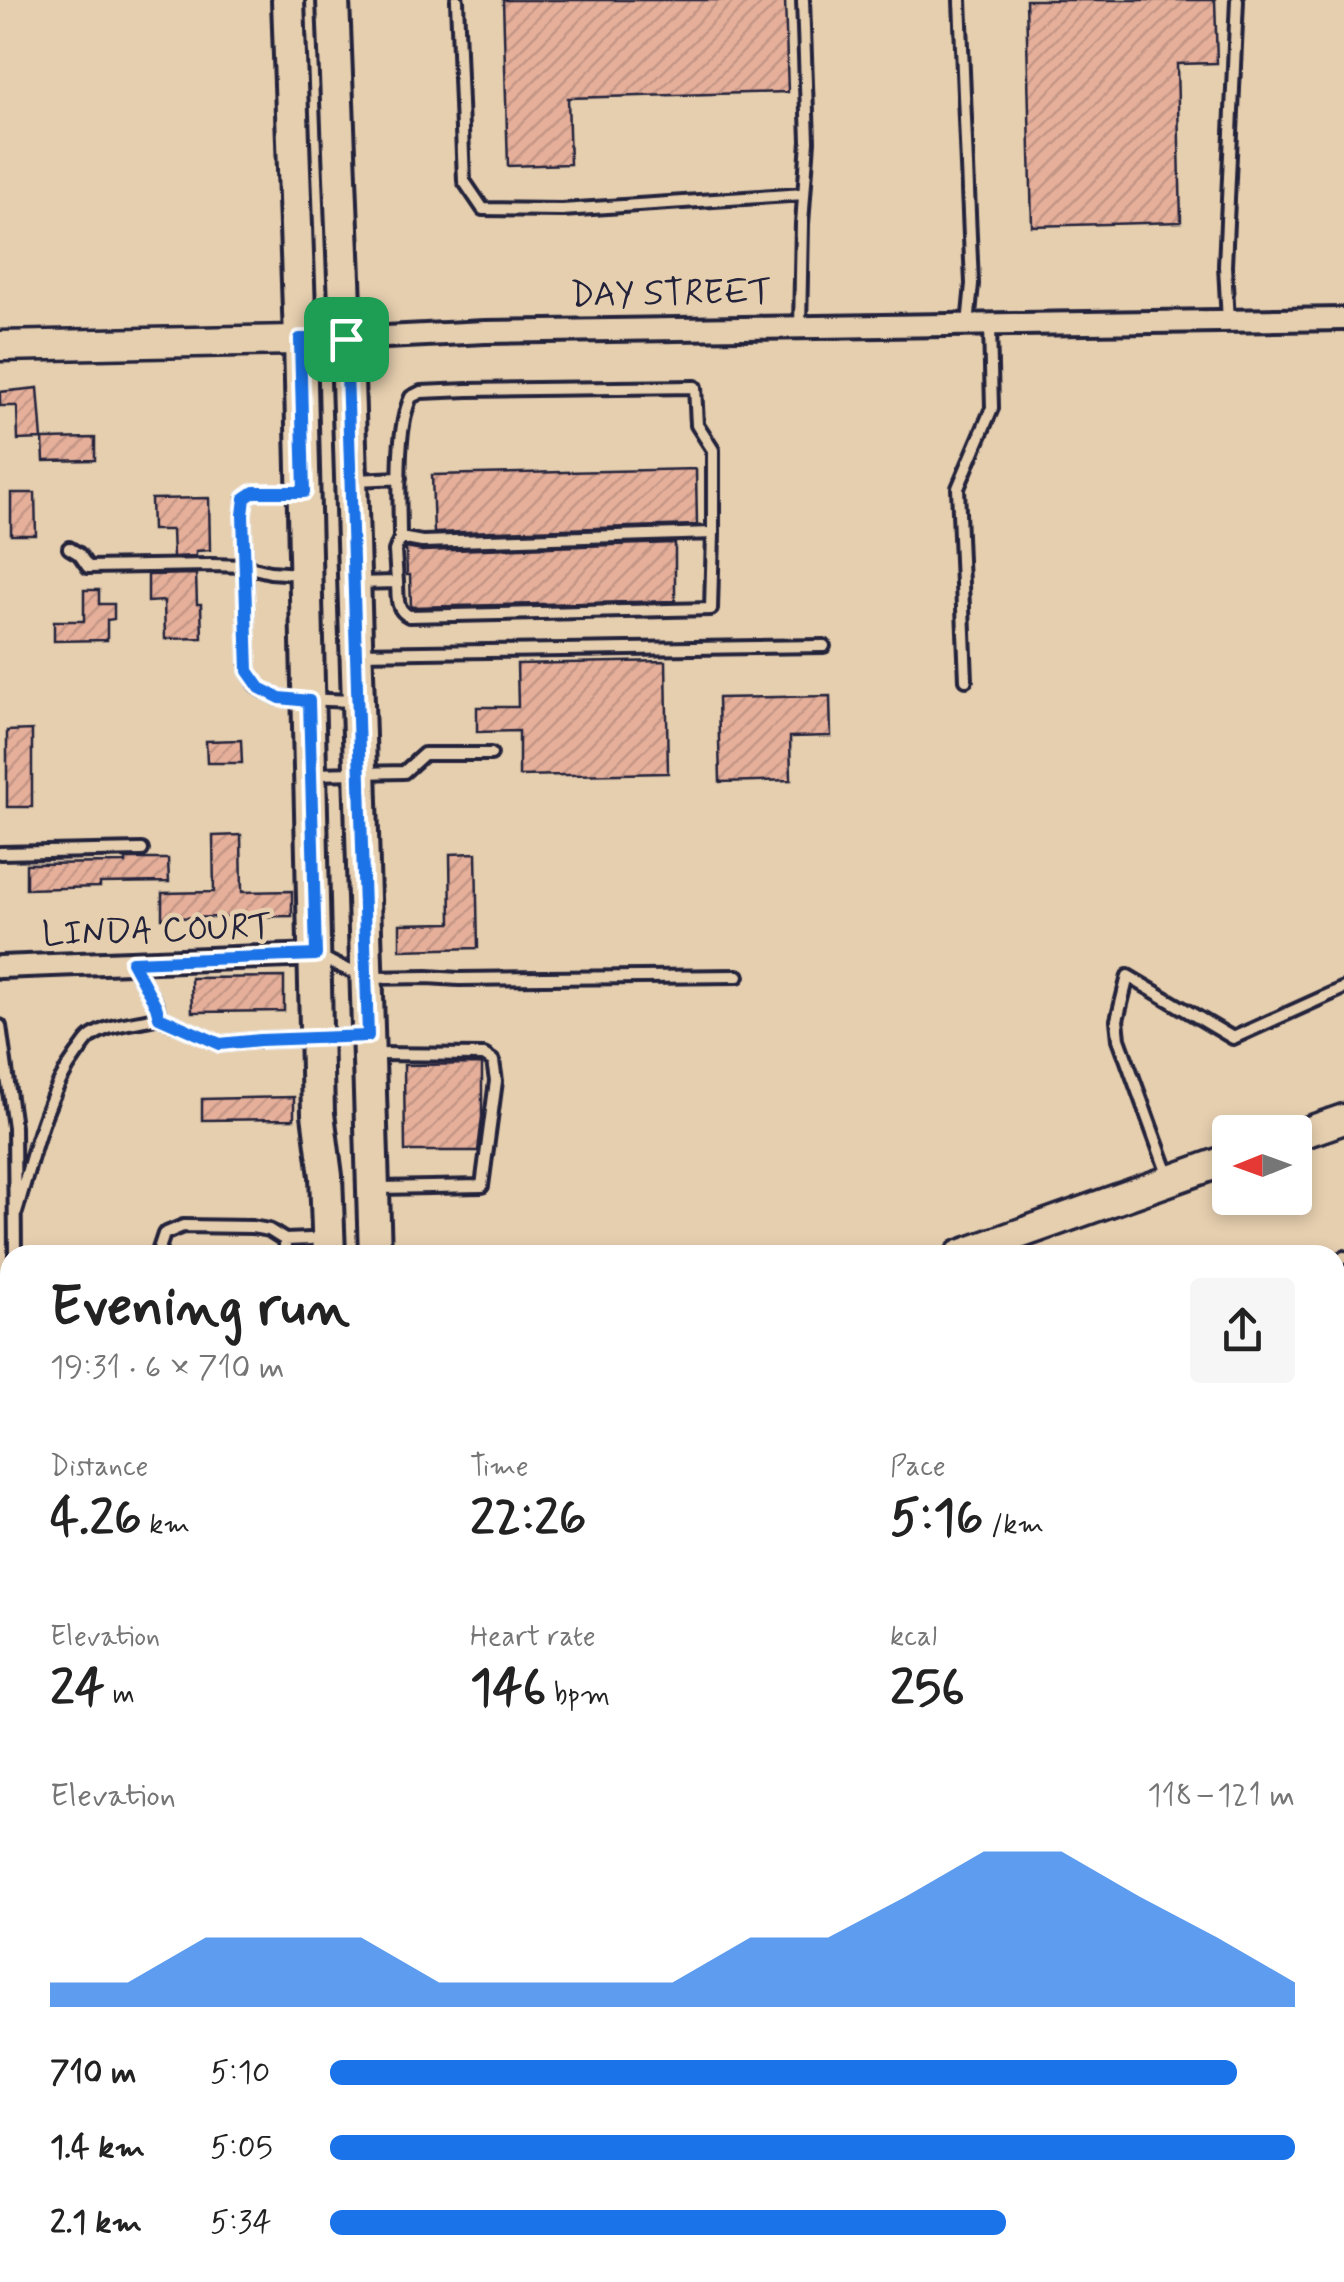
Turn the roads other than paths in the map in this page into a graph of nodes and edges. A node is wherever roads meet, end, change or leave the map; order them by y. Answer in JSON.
{"nodes":[{"id":1,"x":288,"y":0,"type":"edge"},
{"id":2,"x":333,"y":0,"type":"edge"},
{"id":3,"x":457,"y":0,"type":"edge"},
{"id":4,"x":803,"y":0,"type":"edge"},
{"id":5,"x":960,"y":0,"type":"edge"},
{"id":6,"x":1237,"y":0,"type":"edge"},
{"id":7,"x":804,"y":194,"type":"junction"},
{"id":8,"x":1344,"y":319,"type":"edge"},
{"id":9,"x":1228,"y":323,"type":"junction"},
{"id":10,"x":968,"y":326,"type":"junction"},
{"id":11,"x":990,"y":326,"type":"junction"},
{"id":12,"x":800,"y":328,"type":"junction"},
{"id":13,"x":300,"y":339,"type":"junction"},
{"id":14,"x":346,"y":339,"type":"junction"},
{"id":15,"x":0,"y":346,"type":"edge"},
{"id":16,"x":400,"y":478,"type":"junction"},
{"id":17,"x":351,"y":480,"type":"junction"},
{"id":18,"x":304,"y":492,"type":"junction"},
{"id":19,"x":714,"y":534,"type":"junction"},
{"id":20,"x":400,"y":538,"type":"junction"},
{"id":21,"x":69,"y":548,"type":"dead end"},
{"id":22,"x":245,"y":566,"type":"junction"},
{"id":23,"x":306,"y":574,"type":"junction"},
{"id":24,"x":397,"y":582,"type":"junction"},
{"id":25,"x":354,"y":584,"type":"junction"},
{"id":26,"x":824,"y":646,"type":"dead end"},
{"id":27,"x":356,"y":654,"type":"junction"},
{"id":28,"x":966,"y":680,"type":"dead end"},
{"id":29,"x":309,"y":701,"type":"junction"},
{"id":30,"x":358,"y":701,"type":"junction"},
{"id":31,"x":492,"y":754,"type":"dead end"},
{"id":32,"x":360,"y":772,"type":"junction"},
{"id":33,"x":311,"y":774,"type":"junction"},
{"id":34,"x":142,"y":850,"type":"dead end"},
{"id":35,"x":0,"y":853,"type":"edge"},
{"id":36,"x":316,"y":955,"type":"junction"},
{"id":37,"x":132,"y":962,"type":"junction"},
{"id":38,"x":0,"y":967,"type":"edge"},
{"id":39,"x":738,"y":976,"type":"dead end"},
{"id":40,"x":366,"y":978,"type":"junction"},
{"id":41,"x":1344,"y":988,"type":"edge"},
{"id":42,"x":159,"y":1017,"type":"junction"},
{"id":43,"x":0,"y":1026,"type":"edge"},
{"id":44,"x":318,"y":1038,"type":"junction"},
{"id":45,"x":369,"y":1044,"type":"junction"},
{"id":46,"x":1344,"y":1118,"type":"edge"},
{"id":47,"x":1312,"y":1130,"type":"edge"},
{"id":48,"x":1212,"y":1165,"type":"edge"},
{"id":49,"x":1170,"y":1180,"type":"junction"},
{"id":50,"x":373,"y":1188,"type":"junction"},
{"id":51,"x":16,"y":1212,"type":"junction"},
{"id":52,"x":15,"y":1245,"type":"edge"},
{"id":53,"x":160,"y":1245,"type":"edge"},
{"id":54,"x":297,"y":1245,"type":"edge"},
{"id":55,"x":305,"y":1245,"type":"edge"},
{"id":56,"x":375,"y":1245,"type":"edge"},
{"id":57,"x":988,"y":1245,"type":"edge"}],
"edges":[{"from":1,"to":13,"type":"main road"},
{"from":2,"to":14,"type":"main road"},
{"from":3,"to":7,"type":"lane"},
{"from":4,"to":7,"type":"lane"},
{"from":5,"to":10,"type":"lane"},
{"from":6,"to":9,"type":"lane"},
{"from":7,"to":12,"type":"lane"},
{"from":8,"to":9,"type":"street","name":"DAY STREET"},
{"from":9,"to":11,"type":"street","name":"DAY STREET"},
{"from":10,"to":11,"type":"street","name":"DAY STREET"},
{"from":10,"to":12,"type":"street","name":"DAY STREET"},
{"from":11,"to":28,"type":"lane"},
{"from":12,"to":14,"type":"street","name":"DAY STREET"},
{"from":13,"to":14,"type":"street","name":"DAY STREET"},
{"from":13,"to":15,"type":"street","name":"DAY STREET"},
{"from":13,"to":18,"type":"main road"},
{"from":14,"to":17,"type":"main road"},
{"from":16,"to":17,"type":"lane"},
{"from":16,"to":19,"type":"lane"},
{"from":16,"to":20,"type":"lane"},
{"from":17,"to":25,"type":"main road"},
{"from":18,"to":22,"type":"lane"},
{"from":18,"to":23,"type":"main road"},
{"from":19,"to":20,"type":"lane"},
{"from":19,"to":24,"type":"lane"},
{"from":20,"to":24,"type":"lane"},
{"from":21,"to":22,"type":"lane"},
{"from":22,"to":23,"type":"lane"},
{"from":22,"to":29,"type":"lane"},
{"from":23,"to":29,"type":"main road"},
{"from":24,"to":25,"type":"lane"},
{"from":25,"to":27,"type":"main road"},
{"from":26,"to":27,"type":"lane"},
{"from":27,"to":30,"type":"main road"},
{"from":29,"to":30,"type":"lane"},
{"from":29,"to":33,"type":"main road"},
{"from":30,"to":32,"type":"main road"},
{"from":31,"to":32,"type":"lane"},
{"from":32,"to":33,"type":"lane"},
{"from":32,"to":40,"type":"main road"},
{"from":33,"to":36,"type":"main road"},
{"from":34,"to":35,"type":"lane"},
{"from":36,"to":37,"type":"street","name":"LINDA COURT"},
{"from":36,"to":40,"type":"lane"},
{"from":36,"to":44,"type":"main road"},
{"from":37,"to":38,"type":"street","name":"LINDA COURT"},
{"from":37,"to":42,"type":"lane"},
{"from":39,"to":40,"type":"lane"},
{"from":40,"to":45,"type":"main road"},
{"from":41,"to":49,"type":"lane"},
{"from":42,"to":44,"type":"lane"},
{"from":42,"to":51,"type":"lane"},
{"from":43,"to":51,"type":"lane"},
{"from":44,"to":45,"type":"lane"},
{"from":44,"to":55,"type":"main road"},
{"from":45,"to":50,"type":"main road"},
{"from":45,"to":50,"type":"lane"},
{"from":46,"to":47,"type":"street"},
{"from":48,"to":49,"type":"street"},
{"from":49,"to":57,"type":"street"},
{"from":50,"to":56,"type":"main road"},
{"from":51,"to":52,"type":"lane"},
{"from":53,"to":54,"type":"lane"}]}
